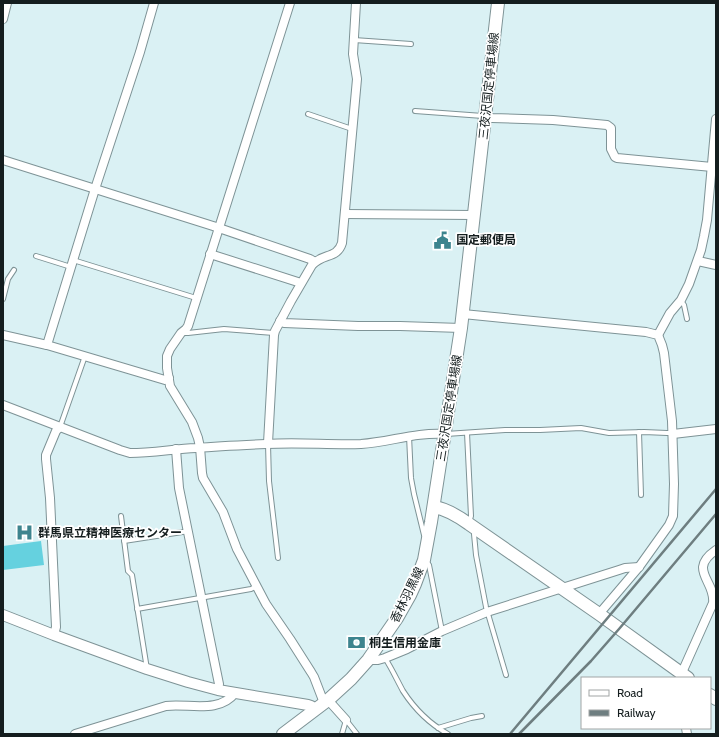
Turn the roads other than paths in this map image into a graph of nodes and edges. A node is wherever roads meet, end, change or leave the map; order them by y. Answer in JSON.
{"nodes":[{"id":1,"x":7,"y":3,"type":"edge"},
{"id":2,"x":154,"y":3,"type":"edge"},
{"id":3,"x":290,"y":3,"type":"edge"},
{"id":4,"x":356,"y":3,"type":"edge"},
{"id":5,"x":498,"y":3,"type":"edge"},
{"id":6,"x":3,"y":19,"type":"edge"},
{"id":7,"x":354,"y":40,"type":"junction"},
{"id":8,"x":411,"y":44,"type":"dead end"},
{"id":9,"x":415,"y":111,"type":"dead end"},
{"id":10,"x":308,"y":114,"type":"dead end"},
{"id":11,"x":486,"y":116,"type":"junction"},
{"id":12,"x":716,"y":119,"type":"edge"},
{"id":13,"x":352,"y":129,"type":"junction"},
{"id":14,"x":3,"y":160,"type":"edge"},
{"id":15,"x":712,"y":167,"type":"junction"},
{"id":16,"x":95,"y":189,"type":"junction"},
{"id":17,"x":345,"y":214,"type":"junction"},
{"id":18,"x":474,"y":215,"type":"junction"},
{"id":19,"x":218,"y":229,"type":"junction"},
{"id":20,"x":210,"y":254,"type":"junction"},
{"id":21,"x":36,"y":256,"type":"dead end"},
{"id":22,"x":698,"y":261,"type":"junction"},
{"id":23,"x":315,"y":262,"type":"junction"},
{"id":24,"x":72,"y":264,"type":"junction"},
{"id":25,"x":716,"y":265,"type":"edge"},
{"id":26,"x":14,"y":270,"type":"dead end"},
{"id":27,"x":301,"y":283,"type":"junction"},
{"id":28,"x":197,"y":298,"type":"junction"},
{"id":29,"x":3,"y":299,"type":"edge"},
{"id":30,"x":681,"y":300,"type":"junction"},
{"id":31,"x":463,"y":314,"type":"junction"},
{"id":32,"x":687,"y":319,"type":"dead end"},
{"id":33,"x":280,"y":321,"type":"junction"},
{"id":34,"x":461,"y":328,"type":"junction"},
{"id":35,"x":181,"y":333,"type":"junction"},
{"id":36,"x":274,"y":333,"type":"junction"},
{"id":37,"x":3,"y":335,"type":"edge"},
{"id":38,"x":658,"y":335,"type":"junction"},
{"id":39,"x":47,"y":345,"type":"junction"},
{"id":40,"x":86,"y":356,"type":"junction"},
{"id":41,"x":169,"y":378,"type":"junction"},
{"id":42,"x":3,"y":406,"type":"edge"},
{"id":43,"x":60,"y":427,"type":"junction"},
{"id":44,"x":716,"y":429,"type":"edge"},
{"id":45,"x":639,"y":432,"type":"junction"},
{"id":46,"x":467,"y":433,"type":"junction"},
{"id":47,"x":445,"y":434,"type":"junction"},
{"id":48,"x":673,"y":434,"type":"junction"},
{"id":49,"x":408,"y":436,"type":"junction"},
{"id":50,"x":268,"y":444,"type":"junction"},
{"id":51,"x":200,"y":447,"type":"junction"},
{"id":52,"x":176,"y":449,"type":"junction"},
{"id":53,"x":641,"y":495,"type":"dead end"},
{"id":54,"x":434,"y":507,"type":"junction"},
{"id":55,"x":121,"y":516,"type":"dead end"},
{"id":56,"x":472,"y":526,"type":"junction"},
{"id":57,"x":189,"y":531,"type":"junction"},
{"id":58,"x":428,"y":540,"type":"junction"},
{"id":59,"x":124,"y":541,"type":"junction"},
{"id":60,"x":716,"y":550,"type":"edge"},
{"id":61,"x":278,"y":558,"type":"dead end"},
{"id":62,"x":424,"y":560,"type":"junction"},
{"id":63,"x":639,"y":567,"type":"junction"},
{"id":64,"x":256,"y":586,"type":"junction"},
{"id":65,"x":562,"y":588,"type":"junction"},
{"id":66,"x":202,"y":598,"type":"junction"},
{"id":67,"x":137,"y":609,"type":"junction"},
{"id":68,"x":487,"y":612,"type":"junction"},
{"id":69,"x":599,"y":614,"type":"junction"},
{"id":70,"x":3,"y":615,"type":"edge"},
{"id":71,"x":442,"y":631,"type":"junction"},
{"id":72,"x":54,"y":635,"type":"junction"},
{"id":73,"x":385,"y":658,"type":"junction"},
{"id":74,"x":368,"y":660,"type":"junction"},
{"id":75,"x":147,"y":669,"type":"junction"},
{"id":76,"x":506,"y":675,"type":"dead end"},
{"id":77,"x":683,"y":677,"type":"edge"},
{"id":78,"x":218,"y":690,"type":"junction"},
{"id":79,"x":235,"y":693,"type":"junction"},
{"id":80,"x":322,"y":704,"type":"junction"},
{"id":81,"x":482,"y":716,"type":"dead end"},
{"id":82,"x":346,"y":720,"type":"junction"},
{"id":83,"x":438,"y":728,"type":"junction"},
{"id":84,"x":288,"y":732,"type":"edge"},
{"id":85,"x":75,"y":734,"type":"edge"},
{"id":86,"x":342,"y":734,"type":"edge"},
{"id":87,"x":357,"y":734,"type":"edge"},
{"id":88,"x":448,"y":734,"type":"edge"}],
"edges":[{"from":1,"to":6,"type":"street"},
{"from":2,"to":16,"type":"street"},
{"from":3,"to":19,"type":"street"},
{"from":4,"to":7,"type":"street"},
{"from":5,"to":11,"type":"main road","name":"三夜沢国定停車場線"},
{"from":7,"to":8,"type":"lane"},
{"from":7,"to":13,"type":"street"},
{"from":9,"to":11,"type":"lane"},
{"from":10,"to":13,"type":"lane"},
{"from":11,"to":15,"type":"street"},
{"from":11,"to":18,"type":"main road","name":"三夜沢国定停車場線"},
{"from":12,"to":15,"type":"street"},
{"from":13,"to":17,"type":"street"},
{"from":14,"to":16,"type":"street"},
{"from":15,"to":22,"type":"street"},
{"from":16,"to":19,"type":"street"},
{"from":16,"to":24,"type":"street"},
{"from":17,"to":18,"type":"street"},
{"from":17,"to":23,"type":"street"},
{"from":18,"to":31,"type":"main road","name":"三夜沢国定停車場線"},
{"from":19,"to":20,"type":"street"},
{"from":19,"to":23,"type":"street"},
{"from":20,"to":27,"type":"street"},
{"from":20,"to":28,"type":"street"},
{"from":21,"to":24,"type":"lane"},
{"from":22,"to":25,"type":"street"},
{"from":22,"to":30,"type":"street"},
{"from":23,"to":27,"type":"street"},
{"from":24,"to":28,"type":"lane"},
{"from":24,"to":39,"type":"street"},
{"from":26,"to":29,"type":"lane"},
{"from":27,"to":33,"type":"street"},
{"from":28,"to":35,"type":"street"},
{"from":30,"to":32,"type":"lane"},
{"from":30,"to":38,"type":"street"},
{"from":31,"to":34,"type":"main road","name":"三夜沢国定停車場線"},
{"from":31,"to":38,"type":"street"},
{"from":33,"to":34,"type":"street"},
{"from":33,"to":36,"type":"street"},
{"from":34,"to":47,"type":"main road","name":"三夜沢国定停車場線"},
{"from":35,"to":36,"type":"lane"},
{"from":35,"to":41,"type":"street"},
{"from":36,"to":50,"type":"street"},
{"from":37,"to":39,"type":"street"},
{"from":38,"to":48,"type":"street"},
{"from":39,"to":40,"type":"street"},
{"from":40,"to":41,"type":"street"},
{"from":40,"to":43,"type":"lane"},
{"from":41,"to":51,"type":"street"},
{"from":42,"to":43,"type":"street"},
{"from":43,"to":52,"type":"street"},
{"from":43,"to":72,"type":"street"},
{"from":44,"to":48,"type":"street"},
{"from":45,"to":46,"type":"lane"},
{"from":45,"to":48,"type":"lane"},
{"from":45,"to":53,"type":"lane"},
{"from":46,"to":47,"type":"lane"},
{"from":46,"to":56,"type":"lane"},
{"from":47,"to":49,"type":"street"},
{"from":47,"to":54,"type":"main road","name":"三夜沢国定停車場線"},
{"from":48,"to":63,"type":"street"},
{"from":49,"to":50,"type":"street"},
{"from":49,"to":58,"type":"lane"},
{"from":50,"to":51,"type":"street"},
{"from":50,"to":61,"type":"lane"},
{"from":51,"to":52,"type":"street"},
{"from":51,"to":64,"type":"street"},
{"from":52,"to":57,"type":"street"},
{"from":54,"to":56,"type":"main road"},
{"from":54,"to":58,"type":"main road","name":"香林羽黒線"},
{"from":55,"to":59,"type":"lane"},
{"from":56,"to":65,"type":"main road"},
{"from":56,"to":68,"type":"lane"},
{"from":57,"to":59,"type":"lane"},
{"from":57,"to":66,"type":"street"},
{"from":58,"to":62,"type":"main road","name":"香林羽黒線"},
{"from":59,"to":67,"type":"lane"},
{"from":60,"to":77,"type":"street"},
{"from":62,"to":71,"type":"lane"},
{"from":62,"to":74,"type":"main road","name":"香林羽黒線"},
{"from":63,"to":65,"type":"street"},
{"from":63,"to":69,"type":"street"},
{"from":64,"to":66,"type":"lane"},
{"from":64,"to":80,"type":"street"},
{"from":65,"to":68,"type":"street"},
{"from":65,"to":69,"type":"main road"},
{"from":66,"to":67,"type":"lane"},
{"from":66,"to":78,"type":"street"},
{"from":67,"to":75,"type":"lane"},
{"from":68,"to":71,"type":"street"},
{"from":68,"to":76,"type":"lane"},
{"from":69,"to":77,"type":"main road"},
{"from":70,"to":72,"type":"street"},
{"from":71,"to":73,"type":"street"},
{"from":72,"to":75,"type":"street"},
{"from":73,"to":74,"type":"street"},
{"from":73,"to":83,"type":"lane"},
{"from":74,"to":80,"type":"main road","name":"香林羽黒線"},
{"from":75,"to":78,"type":"street"},
{"from":78,"to":79,"type":"street"},
{"from":79,"to":80,"type":"street"},
{"from":79,"to":85,"type":"street"},
{"from":80,"to":82,"type":"street"},
{"from":80,"to":84,"type":"main road","name":"香林羽黒線"},
{"from":81,"to":83,"type":"lane"},
{"from":82,"to":86,"type":"lane"},
{"from":82,"to":87,"type":"lane"},
{"from":83,"to":88,"type":"lane"}]}
